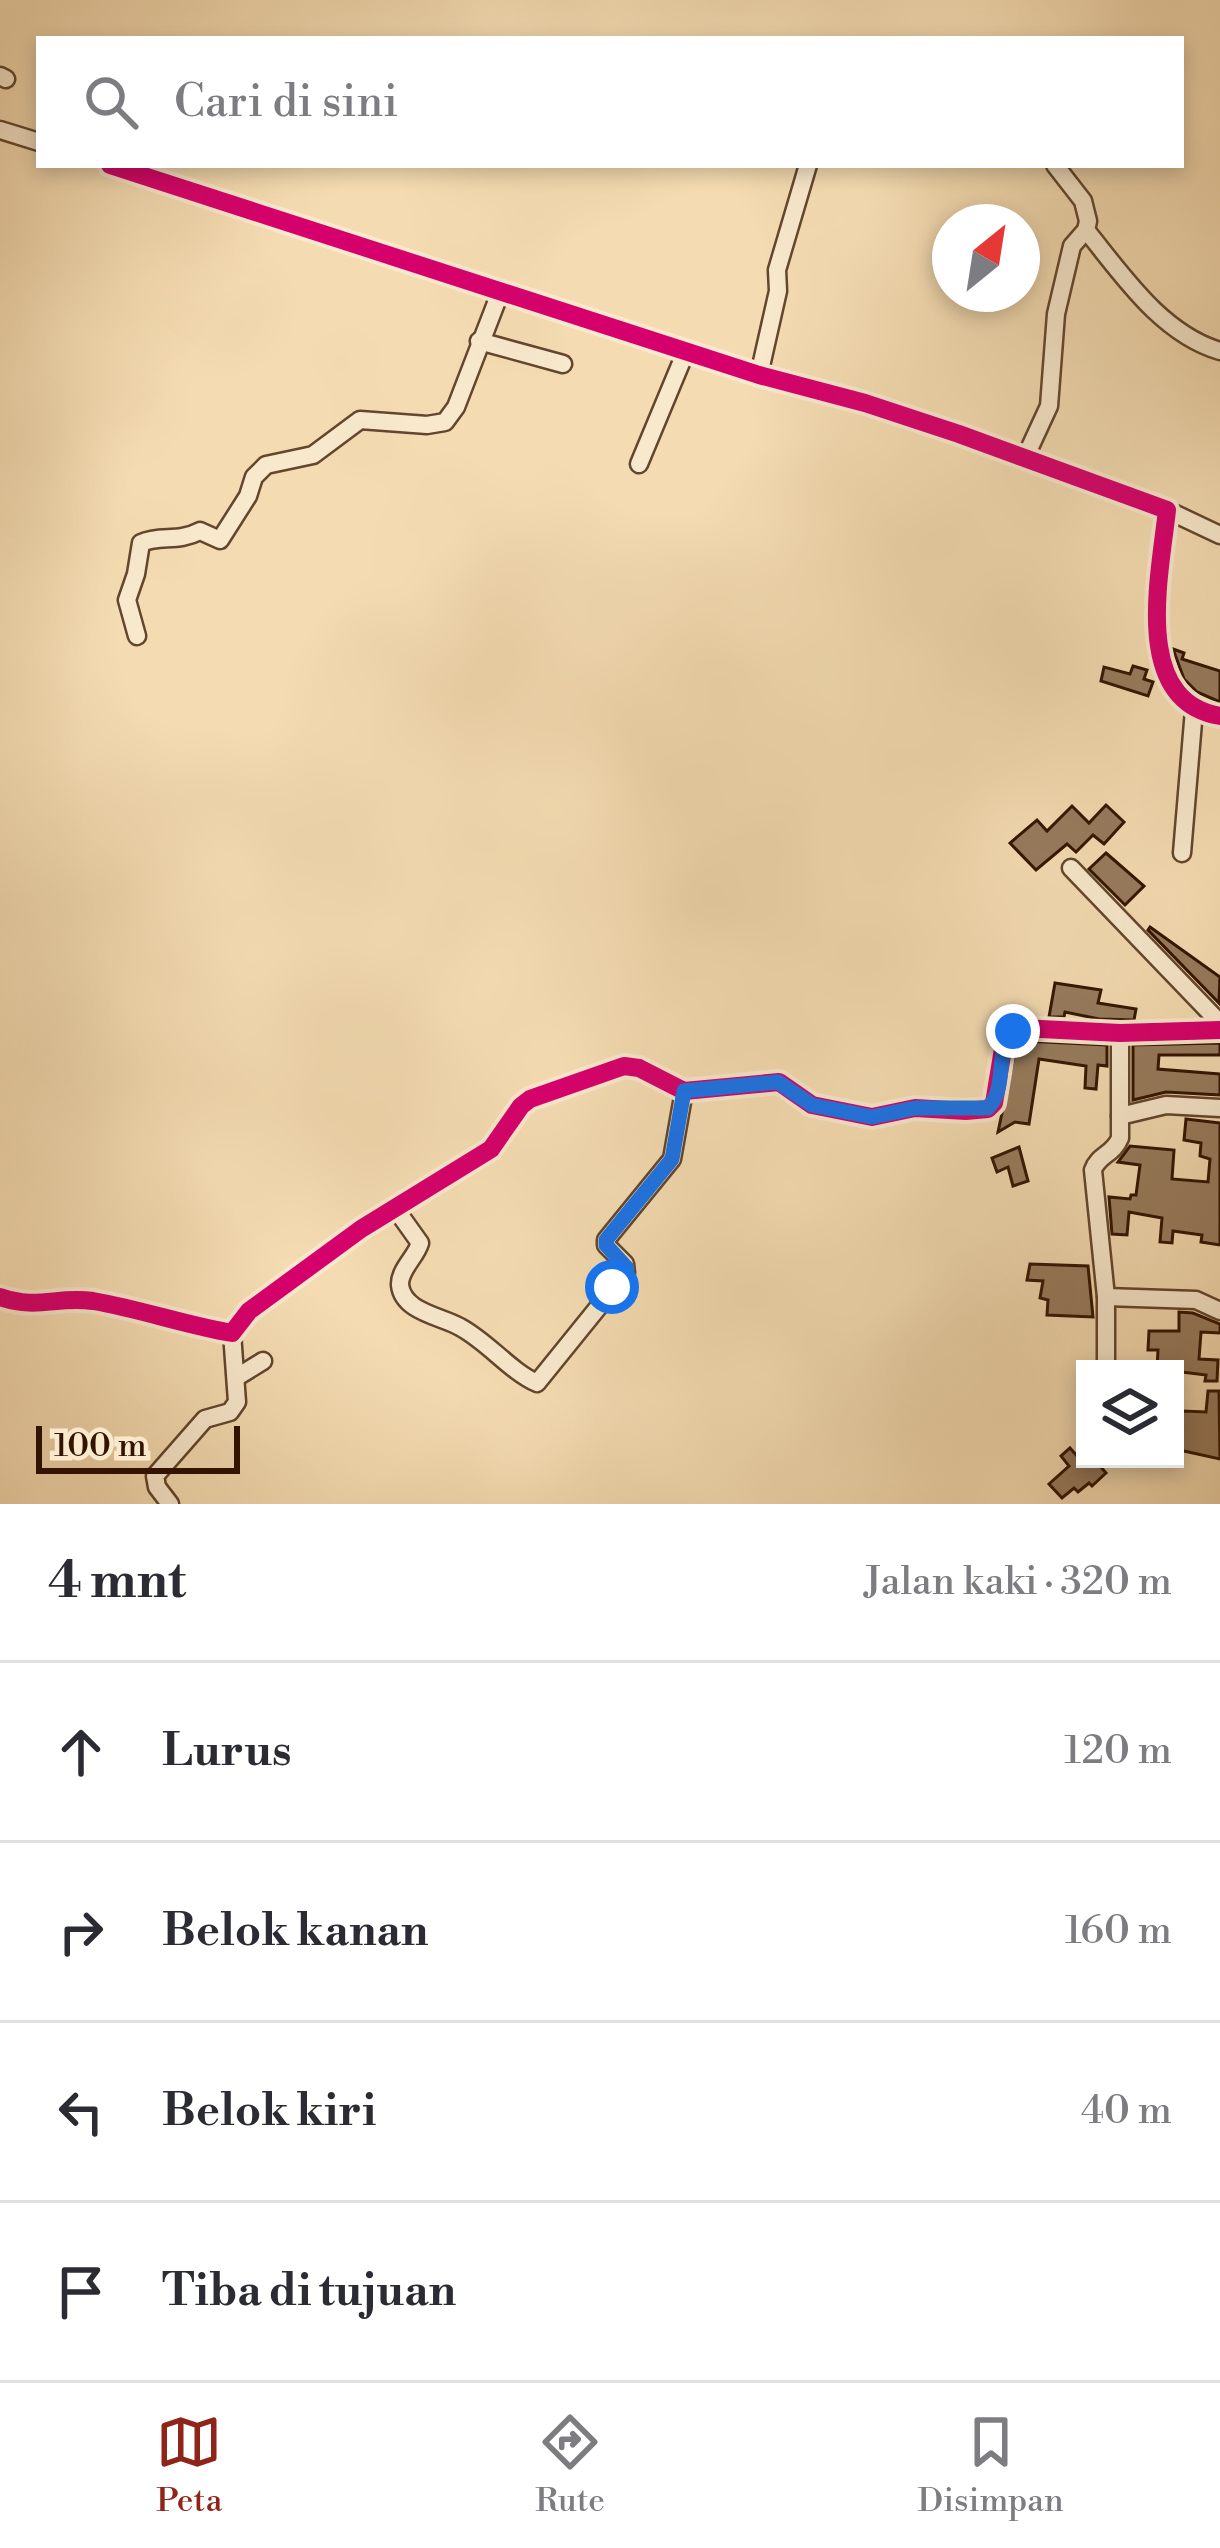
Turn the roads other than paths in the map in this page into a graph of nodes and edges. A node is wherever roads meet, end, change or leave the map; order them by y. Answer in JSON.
{"nodes":[{"id":1,"x":0,"y":130,"type":"edge"},
{"id":2,"x":36,"y":141,"type":"edge"},
{"id":3,"x":119,"y":168,"type":"edge"},
{"id":4,"x":807,"y":168,"type":"edge"},
{"id":5,"x":1057,"y":168,"type":"edge"},
{"id":6,"x":1086,"y":230,"type":"junction"},
{"id":7,"x":500,"y":293,"type":"junction"},
{"id":8,"x":479,"y":341,"type":"junction"},
{"id":9,"x":686,"y":351,"type":"junction"},
{"id":10,"x":1220,"y":351,"type":"edge"},
{"id":11,"x":563,"y":364,"type":"dead end"},
{"id":12,"x":759,"y":375,"type":"junction"},
{"id":13,"x":1025,"y":458,"type":"junction"},
{"id":14,"x":640,"y":464,"type":"dead end"},
{"id":15,"x":1167,"y":510,"type":"junction"},
{"id":16,"x":1220,"y":535,"type":"edge"},
{"id":17,"x":137,"y":636,"type":"dead end"},
{"id":18,"x":1194,"y":710,"type":"junction"},
{"id":19,"x":1220,"y":716,"type":"edge"},
{"id":20,"x":1182,"y":853,"type":"dead end"},
{"id":21,"x":1071,"y":868,"type":"dead end"},
{"id":22,"x":1220,"y":1027,"type":"edge"},
{"id":23,"x":1120,"y":1033,"type":"junction"},
{"id":24,"x":684,"y":1091,"type":"junction"},
{"id":25,"x":1220,"y":1108,"type":"edge"},
{"id":26,"x":1120,"y":1116,"type":"junction"},
{"id":27,"x":394,"y":1208,"type":"junction"},
{"id":28,"x":0,"y":1297,"type":"edge"},
{"id":29,"x":1106,"y":1297,"type":"junction"},
{"id":30,"x":1220,"y":1311,"type":"edge"},
{"id":31,"x":232,"y":1333,"type":"junction"},
{"id":32,"x":1106,"y":1360,"type":"edge"},
{"id":33,"x":263,"y":1361,"type":"dead end"},
{"id":34,"x":237,"y":1377,"type":"junction"},
{"id":35,"x":170,"y":1504,"type":"edge"}],
"edges":[{"from":1,"to":2,"type":"street"},
{"from":3,"to":7,"type":"street"},
{"from":4,"to":12,"type":"street"},
{"from":5,"to":6,"type":"street"},
{"from":6,"to":10,"type":"street"},
{"from":6,"to":13,"type":"street"},
{"from":7,"to":8,"type":"street"},
{"from":7,"to":9,"type":"street"},
{"from":8,"to":11,"type":"street"},
{"from":8,"to":17,"type":"street"},
{"from":9,"to":12,"type":"street"},
{"from":9,"to":14,"type":"street"},
{"from":12,"to":13,"type":"street"},
{"from":13,"to":15,"type":"street"},
{"from":15,"to":16,"type":"street"},
{"from":15,"to":18,"type":"street"},
{"from":18,"to":19,"type":"street"},
{"from":18,"to":20,"type":"street"},
{"from":21,"to":22,"type":"street"},
{"from":22,"to":23,"type":"street"},
{"from":23,"to":24,"type":"street"},
{"from":23,"to":26,"type":"street"},
{"from":24,"to":27,"type":"street"},
{"from":24,"to":27,"type":"street"},
{"from":25,"to":26,"type":"street"},
{"from":26,"to":29,"type":"street"},
{"from":27,"to":31,"type":"street"},
{"from":28,"to":31,"type":"street"},
{"from":29,"to":30,"type":"street"},
{"from":29,"to":32,"type":"street"},
{"from":31,"to":34,"type":"street"},
{"from":33,"to":34,"type":"street"},
{"from":34,"to":35,"type":"street"}]}
